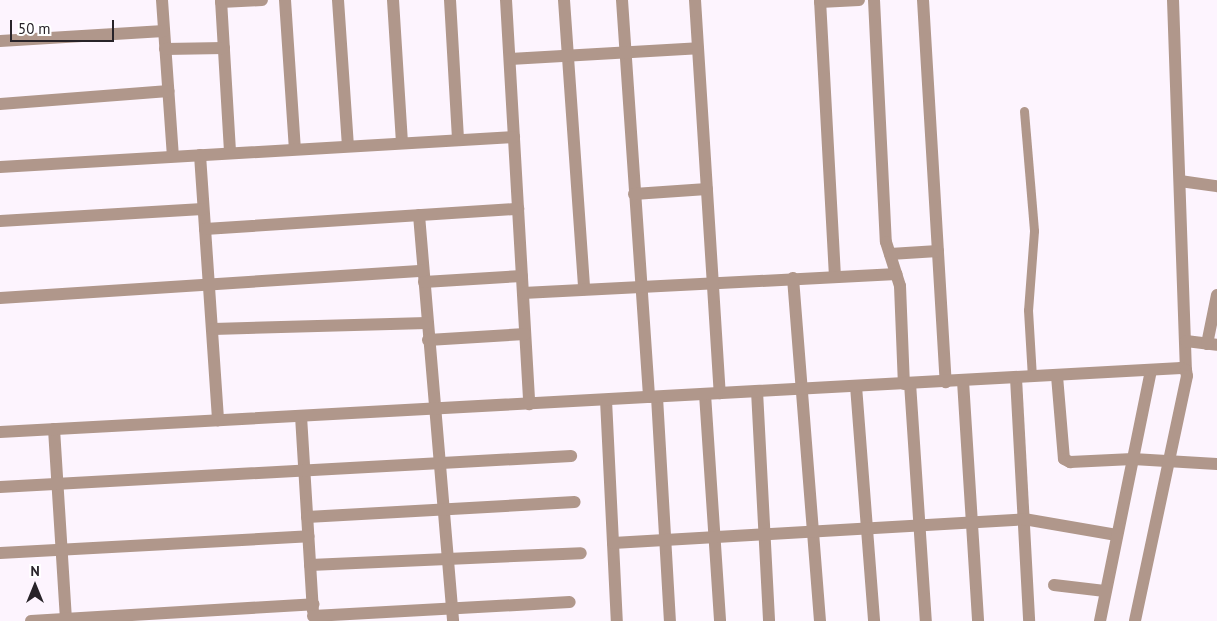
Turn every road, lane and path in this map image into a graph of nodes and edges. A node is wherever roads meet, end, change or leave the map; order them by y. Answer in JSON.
{"nodes":[{"id":1,"x":162,"y":0,"type":"edge"},
{"id":2,"x":262,"y":0,"type":"edge"},
{"id":3,"x":285,"y":0,"type":"edge"},
{"id":4,"x":338,"y":0,"type":"edge"},
{"id":5,"x":393,"y":0,"type":"edge"},
{"id":6,"x":450,"y":0,"type":"edge"},
{"id":7,"x":506,"y":0,"type":"edge"},
{"id":8,"x":564,"y":0,"type":"edge"},
{"id":9,"x":622,"y":0,"type":"edge"},
{"id":10,"x":695,"y":0,"type":"edge"},
{"id":11,"x":859,"y":0,"type":"edge"},
{"id":12,"x":874,"y":0,"type":"edge"},
{"id":13,"x":923,"y":0,"type":"edge"},
{"id":14,"x":1174,"y":0,"type":"edge"},
{"id":15,"x":221,"y":1,"type":"edge"},
{"id":16,"x":820,"y":1,"type":"edge"},
{"id":17,"x":164,"y":31,"type":"junction"},
{"id":18,"x":0,"y":41,"type":"edge"},
{"id":19,"x":224,"y":48,"type":"junction"},
{"id":20,"x":698,"y":48,"type":"junction"},
{"id":21,"x":165,"y":49,"type":"junction"},
{"id":22,"x":625,"y":52,"type":"junction"},
{"id":23,"x":568,"y":56,"type":"junction"},
{"id":24,"x":510,"y":59,"type":"junction"},
{"id":25,"x":168,"y":91,"type":"junction"},
{"id":26,"x":0,"y":104,"type":"edge"},
{"id":27,"x":1024,"y":112,"type":"dead end"},
{"id":28,"x":514,"y":137,"type":"junction"},
{"id":29,"x":458,"y":140,"type":"junction"},
{"id":30,"x":402,"y":143,"type":"junction"},
{"id":31,"x":348,"y":146,"type":"junction"},
{"id":32,"x":295,"y":149,"type":"junction"},
{"id":33,"x":230,"y":153,"type":"junction"},
{"id":34,"x":200,"y":155,"type":"junction"},
{"id":35,"x":172,"y":156,"type":"junction"},
{"id":36,"x":0,"y":167,"type":"edge"},
{"id":37,"x":1180,"y":181,"type":"junction"},
{"id":38,"x":1217,"y":186,"type":"edge"},
{"id":39,"x":707,"y":189,"type":"junction"},
{"id":40,"x":634,"y":194,"type":"junction"},
{"id":41,"x":203,"y":209,"type":"junction"},
{"id":42,"x":518,"y":209,"type":"junction"},
{"id":43,"x":419,"y":215,"type":"junction"},
{"id":44,"x":0,"y":221,"type":"edge"},
{"id":45,"x":205,"y":229,"type":"junction"},
{"id":46,"x":938,"y":252,"type":"junction"},
{"id":47,"x":890,"y":254,"type":"junction"},
{"id":48,"x":897,"y":274,"type":"junction"},
{"id":49,"x":423,"y":276,"type":"junction"},
{"id":50,"x":522,"y":276,"type":"junction"},
{"id":51,"x":835,"y":276,"type":"junction"},
{"id":52,"x":793,"y":278,"type":"junction"},
{"id":53,"x":713,"y":281,"type":"junction"},
{"id":54,"x":208,"y":285,"type":"junction"},
{"id":55,"x":640,"y":285,"type":"junction"},
{"id":56,"x":584,"y":289,"type":"junction"},
{"id":57,"x":523,"y":293,"type":"junction"},
{"id":58,"x":1217,"y":295,"type":"edge"},
{"id":59,"x":0,"y":298,"type":"edge"},
{"id":60,"x":427,"y":323,"type":"junction"},
{"id":61,"x":213,"y":329,"type":"junction"},
{"id":62,"x":525,"y":334,"type":"junction"},
{"id":63,"x":428,"y":340,"type":"junction"},
{"id":64,"x":1186,"y":341,"type":"junction"},
{"id":65,"x":1212,"y":344,"type":"edge"},
{"id":66,"x":1151,"y":370,"type":"junction"},
{"id":67,"x":1186,"y":370,"type":"junction"},
{"id":68,"x":1057,"y":376,"type":"junction"},
{"id":69,"x":1032,"y":377,"type":"junction"},
{"id":70,"x":1016,"y":378,"type":"junction"},
{"id":71,"x":962,"y":381,"type":"junction"},
{"id":72,"x":946,"y":382,"type":"junction"},
{"id":73,"x":907,"y":383,"type":"junction"},
{"id":74,"x":856,"y":386,"type":"junction"},
{"id":75,"x":802,"y":389,"type":"junction"},
{"id":76,"x":757,"y":391,"type":"junction"},
{"id":77,"x":705,"y":394,"type":"junction"},
{"id":78,"x":720,"y":394,"type":"junction"},
{"id":79,"x":653,"y":397,"type":"junction"},
{"id":80,"x":606,"y":400,"type":"junction"},
{"id":81,"x":529,"y":404,"type":"junction"},
{"id":82,"x":434,"y":409,"type":"junction"},
{"id":83,"x":301,"y":416,"type":"junction"},
{"id":84,"x":218,"y":420,"type":"junction"},
{"id":85,"x":54,"y":429,"type":"junction"},
{"id":86,"x":0,"y":432,"type":"edge"},
{"id":87,"x":572,"y":456,"type":"dead end"},
{"id":88,"x":1133,"y":459,"type":"junction"},
{"id":89,"x":1170,"y":460,"type":"junction"},
{"id":90,"x":438,"y":462,"type":"junction"},
{"id":91,"x":1217,"y":464,"type":"edge"},
{"id":92,"x":304,"y":469,"type":"junction"},
{"id":93,"x":58,"y":484,"type":"junction"},
{"id":94,"x":0,"y":488,"type":"edge"},
{"id":95,"x":575,"y":502,"type":"dead end"},
{"id":96,"x":443,"y":509,"type":"junction"},
{"id":97,"x":307,"y":517,"type":"junction"},
{"id":98,"x":1024,"y":519,"type":"junction"},
{"id":99,"x":972,"y":522,"type":"junction"},
{"id":100,"x":919,"y":526,"type":"junction"},
{"id":101,"x":867,"y":529,"type":"junction"},
{"id":102,"x":813,"y":532,"type":"junction"},
{"id":103,"x":765,"y":535,"type":"junction"},
{"id":104,"x":1117,"y":535,"type":"junction"},
{"id":105,"x":309,"y":536,"type":"junction"},
{"id":106,"x":715,"y":538,"type":"junction"},
{"id":107,"x":666,"y":541,"type":"junction"},
{"id":108,"x":613,"y":543,"type":"junction"},
{"id":109,"x":62,"y":549,"type":"junction"},
{"id":110,"x":581,"y":552,"type":"dead end"},
{"id":111,"x":0,"y":553,"type":"edge"},
{"id":112,"x":447,"y":559,"type":"junction"},
{"id":113,"x":310,"y":565,"type":"junction"},
{"id":114,"x":1054,"y":585,"type":"dead end"},
{"id":115,"x":1105,"y":591,"type":"junction"},
{"id":116,"x":570,"y":602,"type":"dead end"},
{"id":117,"x":313,"y":614,"type":"edge"},
{"id":118,"x":452,"y":615,"type":"edge"},
{"id":119,"x":66,"y":620,"type":"edge"},
{"id":120,"x":31,"y":621,"type":"edge"},
{"id":121,"x":617,"y":621,"type":"edge"},
{"id":122,"x":670,"y":621,"type":"edge"},
{"id":123,"x":720,"y":621,"type":"edge"},
{"id":124,"x":769,"y":621,"type":"edge"},
{"id":125,"x":820,"y":621,"type":"edge"},
{"id":126,"x":874,"y":621,"type":"edge"},
{"id":127,"x":926,"y":621,"type":"edge"},
{"id":128,"x":978,"y":621,"type":"edge"},
{"id":129,"x":1029,"y":621,"type":"edge"},
{"id":130,"x":1100,"y":621,"type":"edge"},
{"id":131,"x":1135,"y":621,"type":"edge"}],
"edges":[{"from":1,"to":17,"type":"street"},
{"from":2,"to":15,"type":"street"},
{"from":3,"to":32,"type":"street"},
{"from":4,"to":31,"type":"street"},
{"from":5,"to":30,"type":"street"},
{"from":6,"to":29,"type":"street"},
{"from":7,"to":24,"type":"street"},
{"from":8,"to":23,"type":"street"},
{"from":9,"to":22,"type":"street"},
{"from":10,"to":20,"type":"street"},
{"from":11,"to":16,"type":"street"},
{"from":12,"to":47,"type":"street"},
{"from":13,"to":46,"type":"street"},
{"from":14,"to":37,"type":"street"},
{"from":15,"to":19,"type":"street"},
{"from":16,"to":51,"type":"street"},
{"from":17,"to":18,"type":"street"},
{"from":17,"to":21,"type":"street"},
{"from":19,"to":21,"type":"street"},
{"from":19,"to":33,"type":"street"},
{"from":20,"to":22,"type":"street"},
{"from":20,"to":39,"type":"street"},
{"from":21,"to":25,"type":"street"},
{"from":22,"to":23,"type":"street"},
{"from":22,"to":40,"type":"street"},
{"from":23,"to":24,"type":"street"},
{"from":23,"to":56,"type":"street"},
{"from":24,"to":28,"type":"street"},
{"from":25,"to":26,"type":"street"},
{"from":25,"to":35,"type":"street"},
{"from":27,"to":69,"type":"lane"},
{"from":28,"to":29,"type":"street"},
{"from":28,"to":42,"type":"street"},
{"from":29,"to":30,"type":"street"},
{"from":30,"to":31,"type":"street"},
{"from":31,"to":32,"type":"street"},
{"from":32,"to":33,"type":"street"},
{"from":33,"to":34,"type":"street"},
{"from":34,"to":35,"type":"street"},
{"from":34,"to":41,"type":"street"},
{"from":35,"to":36,"type":"street"},
{"from":37,"to":38,"type":"street"},
{"from":37,"to":64,"type":"street"},
{"from":39,"to":40,"type":"street"},
{"from":39,"to":53,"type":"street"},
{"from":40,"to":55,"type":"street"},
{"from":41,"to":44,"type":"street"},
{"from":41,"to":45,"type":"street"},
{"from":42,"to":43,"type":"street"},
{"from":42,"to":50,"type":"street"},
{"from":43,"to":45,"type":"street"},
{"from":43,"to":49,"type":"street"},
{"from":45,"to":54,"type":"street"},
{"from":46,"to":47,"type":"street"},
{"from":46,"to":72,"type":"street"},
{"from":47,"to":48,"type":"street"},
{"from":48,"to":51,"type":"street"},
{"from":48,"to":73,"type":"street"},
{"from":49,"to":50,"type":"street"},
{"from":49,"to":54,"type":"street"},
{"from":49,"to":60,"type":"street"},
{"from":50,"to":57,"type":"street"},
{"from":51,"to":52,"type":"street"},
{"from":52,"to":53,"type":"street"},
{"from":52,"to":75,"type":"street"},
{"from":53,"to":55,"type":"street"},
{"from":53,"to":78,"type":"street"},
{"from":54,"to":59,"type":"street"},
{"from":54,"to":61,"type":"street"},
{"from":55,"to":56,"type":"street"},
{"from":55,"to":79,"type":"street"},
{"from":56,"to":57,"type":"street"},
{"from":57,"to":62,"type":"street"},
{"from":58,"to":65,"type":"street"},
{"from":60,"to":61,"type":"street"},
{"from":60,"to":63,"type":"street"},
{"from":61,"to":84,"type":"street"},
{"from":62,"to":63,"type":"street"},
{"from":62,"to":81,"type":"street"},
{"from":63,"to":82,"type":"street"},
{"from":64,"to":65,"type":"street"},
{"from":64,"to":67,"type":"street"},
{"from":66,"to":67,"type":"street"},
{"from":66,"to":68,"type":"street"},
{"from":66,"to":88,"type":"street"},
{"from":67,"to":89,"type":"street"},
{"from":68,"to":69,"type":"street"},
{"from":68,"to":88,"type":"street"},
{"from":69,"to":70,"type":"street"},
{"from":70,"to":71,"type":"street"},
{"from":70,"to":98,"type":"street"},
{"from":71,"to":72,"type":"street"},
{"from":71,"to":99,"type":"street"},
{"from":72,"to":73,"type":"street"},
{"from":73,"to":74,"type":"street"},
{"from":73,"to":100,"type":"street"},
{"from":74,"to":75,"type":"street"},
{"from":74,"to":101,"type":"street"},
{"from":75,"to":76,"type":"street"},
{"from":75,"to":102,"type":"street"},
{"from":76,"to":78,"type":"street"},
{"from":76,"to":103,"type":"street"},
{"from":77,"to":78,"type":"street"},
{"from":77,"to":79,"type":"street"},
{"from":77,"to":106,"type":"street"},
{"from":79,"to":80,"type":"street"},
{"from":79,"to":107,"type":"street"},
{"from":80,"to":81,"type":"street"},
{"from":80,"to":108,"type":"street"},
{"from":81,"to":82,"type":"street"},
{"from":82,"to":83,"type":"street"},
{"from":82,"to":90,"type":"street"},
{"from":83,"to":84,"type":"street"},
{"from":83,"to":92,"type":"street"},
{"from":84,"to":85,"type":"street"},
{"from":85,"to":86,"type":"street"},
{"from":85,"to":93,"type":"street"},
{"from":87,"to":90,"type":"street"},
{"from":88,"to":89,"type":"street"},
{"from":88,"to":104,"type":"street"},
{"from":89,"to":91,"type":"street"},
{"from":89,"to":131,"type":"street"},
{"from":90,"to":92,"type":"street"},
{"from":90,"to":96,"type":"street"},
{"from":92,"to":93,"type":"street"},
{"from":92,"to":97,"type":"street"},
{"from":93,"to":94,"type":"street"},
{"from":93,"to":109,"type":"street"},
{"from":95,"to":96,"type":"street"},
{"from":96,"to":97,"type":"street"},
{"from":96,"to":112,"type":"street"},
{"from":97,"to":105,"type":"street"},
{"from":98,"to":99,"type":"street"},
{"from":98,"to":104,"type":"street"},
{"from":98,"to":129,"type":"street"},
{"from":99,"to":100,"type":"street"},
{"from":99,"to":128,"type":"street"},
{"from":100,"to":101,"type":"street"},
{"from":100,"to":127,"type":"street"},
{"from":101,"to":102,"type":"street"},
{"from":101,"to":126,"type":"street"},
{"from":102,"to":103,"type":"street"},
{"from":102,"to":125,"type":"street"},
{"from":103,"to":106,"type":"street"},
{"from":103,"to":124,"type":"street"},
{"from":104,"to":115,"type":"street"},
{"from":105,"to":109,"type":"street"},
{"from":105,"to":113,"type":"street"},
{"from":106,"to":107,"type":"street"},
{"from":106,"to":123,"type":"street"},
{"from":107,"to":108,"type":"street"},
{"from":107,"to":122,"type":"street"},
{"from":108,"to":121,"type":"street"},
{"from":109,"to":111,"type":"street"},
{"from":109,"to":119,"type":"street"},
{"from":110,"to":112,"type":"street"},
{"from":112,"to":113,"type":"street"},
{"from":112,"to":118,"type":"street"},
{"from":113,"to":117,"type":"street"},
{"from":114,"to":115,"type":"street"},
{"from":115,"to":130,"type":"street"},
{"from":116,"to":118,"type":"street"},
{"from":117,"to":118,"type":"street"},
{"from":117,"to":119,"type":"street"},
{"from":119,"to":120,"type":"street"}]}
